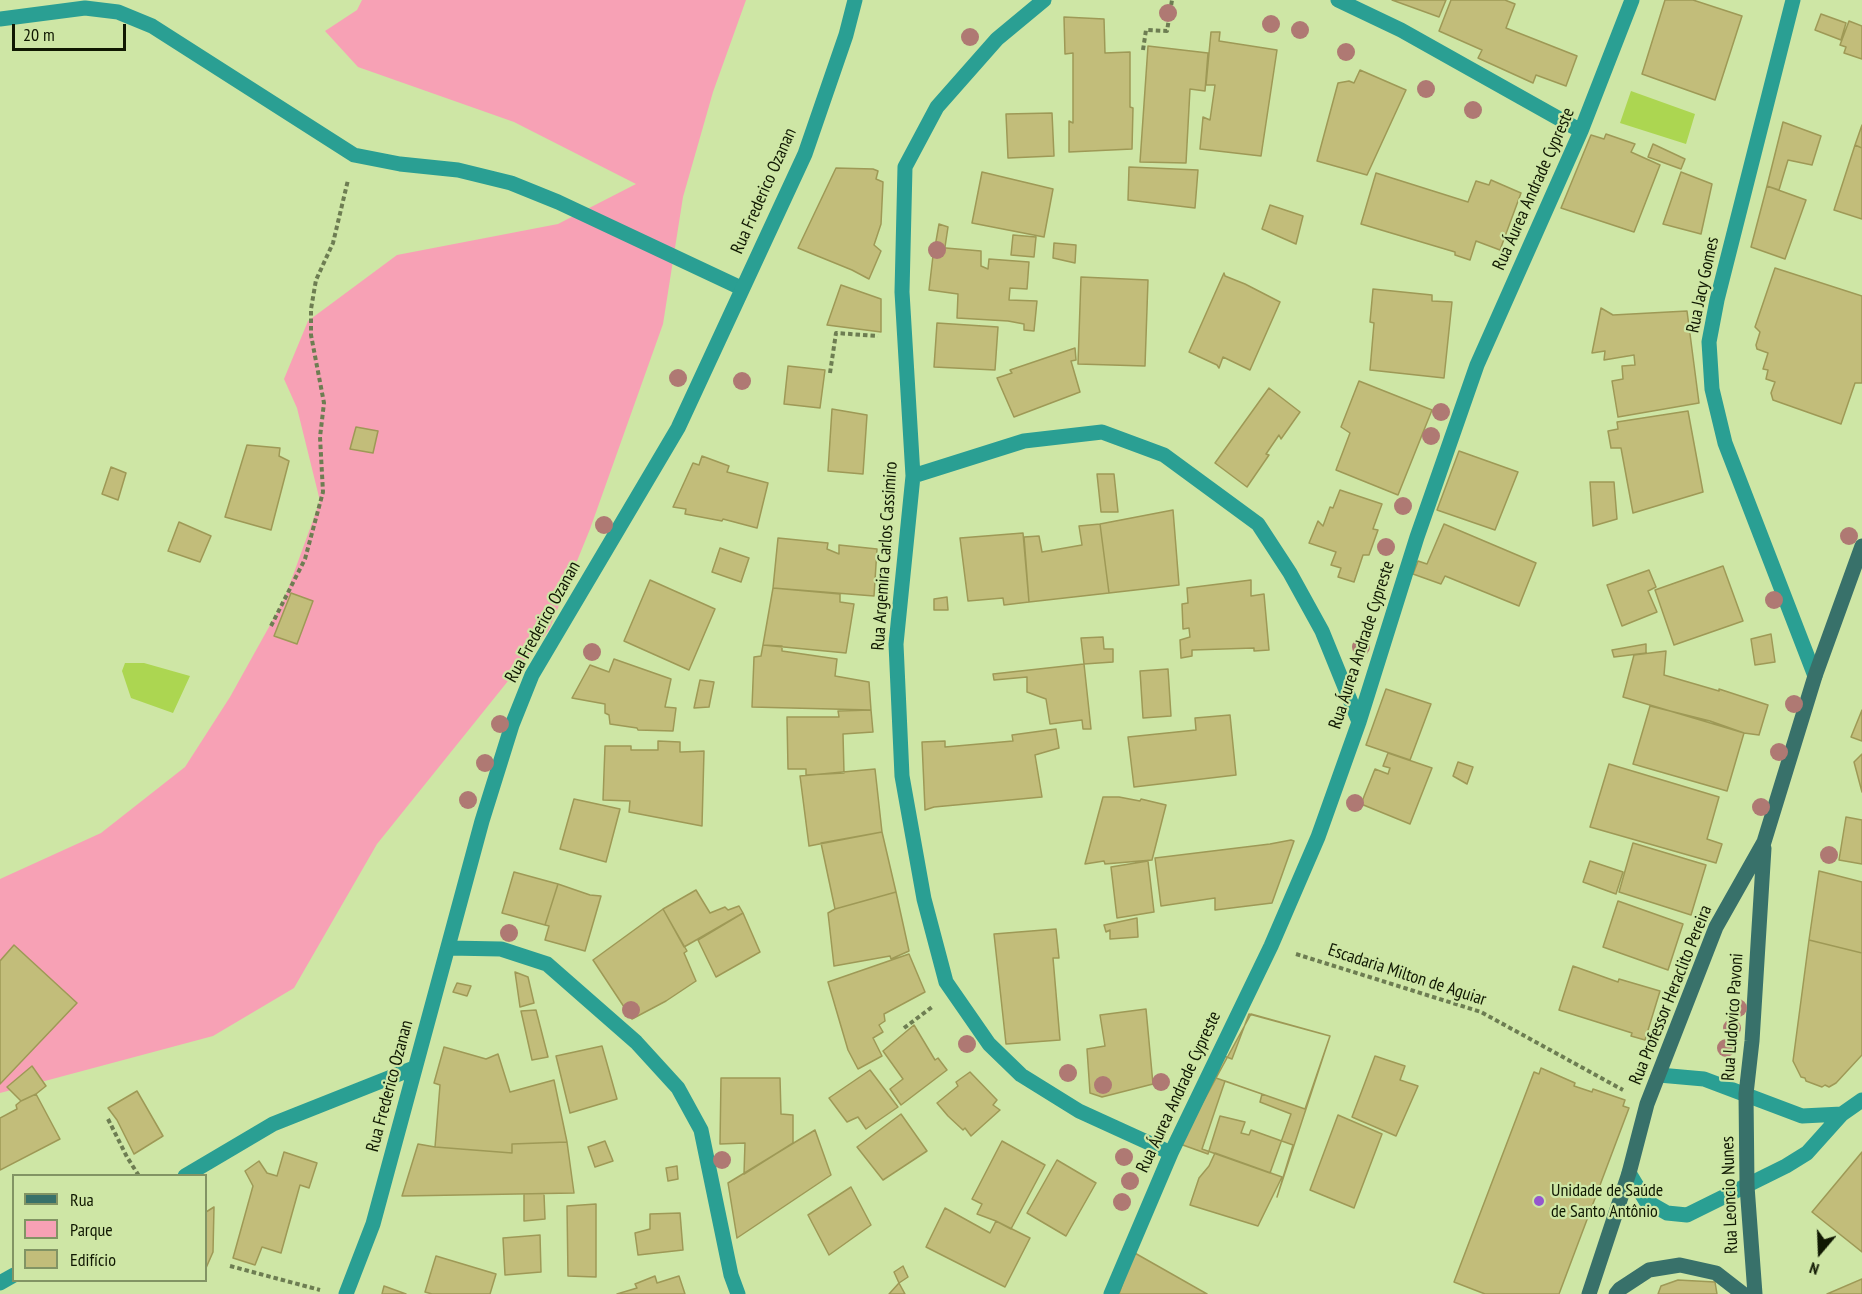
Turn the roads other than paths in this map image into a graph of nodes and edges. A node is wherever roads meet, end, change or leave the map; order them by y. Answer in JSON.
{"nodes":[{"id":1,"x":855,"y":0,"type":"edge"},
{"id":2,"x":1044,"y":0,"type":"edge"},
{"id":3,"x":1338,"y":0,"type":"edge"},
{"id":4,"x":1632,"y":0,"type":"edge"},
{"id":5,"x":1793,"y":0,"type":"edge"},
{"id":6,"x":0,"y":19,"type":"edge"},
{"id":7,"x":1581,"y":131,"type":"junction"},
{"id":8,"x":741,"y":288,"type":"junction"},
{"id":9,"x":913,"y":476,"type":"junction"},
{"id":10,"x":1862,"y":546,"type":"edge"},
{"id":11,"x":1815,"y":676,"type":"junction"},
{"id":12,"x":1359,"y":722,"type":"junction"},
{"id":13,"x":1764,"y":842,"type":"junction"},
{"id":14,"x":449,"y":948,"type":"junction"},
{"id":15,"x":414,"y":1068,"type":"junction"},
{"id":16,"x":1659,"y":1075,"type":"junction"},
{"id":17,"x":1746,"y":1094,"type":"junction"},
{"id":18,"x":1862,"y":1100,"type":"edge"},
{"id":19,"x":1842,"y":1114,"type":"junction"},
{"id":20,"x":1171,"y":1153,"type":"junction"},
{"id":21,"x":1629,"y":1173,"type":"junction"},
{"id":22,"x":188,"y":1174,"type":"edge"},
{"id":23,"x":1747,"y":1186,"type":"junction"},
{"id":24,"x":346,"y":1294,"type":"edge"},
{"id":25,"x":738,"y":1294,"type":"edge"},
{"id":26,"x":1111,"y":1294,"type":"edge"},
{"id":27,"x":1589,"y":1294,"type":"edge"},
{"id":28,"x":1616,"y":1294,"type":"edge"},
{"id":29,"x":1743,"y":1294,"type":"edge"},
{"id":30,"x":1755,"y":1294,"type":"edge"}],
"edges":[{"from":1,"to":8,"type":"street","name":"Rua Frederico Ozanan"},
{"from":2,"to":9,"type":"street","name":"Rua Argemira Carlos Cassimiro"},
{"from":3,"to":7,"type":"street"},
{"from":4,"to":7,"type":"street","name":"Rua Áurea Andrade Cypreste"},
{"from":5,"to":11,"type":"street","name":"Rua Jacy Gomes"},
{"from":6,"to":8,"type":"street"},
{"from":7,"to":12,"type":"street","name":"Rua Áurea Andrade Cypreste"},
{"from":8,"to":14,"type":"street","name":"Rua Frederico Ozanan"},
{"from":9,"to":12,"type":"street"},
{"from":9,"to":20,"type":"street","name":"Rua Argemira Carlos Cassimiro"},
{"from":10,"to":11,"type":"main road","name":"Rua Professor Heraclito Pereira"},
{"from":11,"to":13,"type":"main road","name":"Rua Professor Heraclito Pereira"},
{"from":12,"to":20,"type":"street","name":"Rua Áurea Andrade Cypreste"},
{"from":13,"to":16,"type":"main road","name":"Rua Professor Heraclito Pereira"},
{"from":13,"to":17,"type":"main road","name":"Rua Ludovico Pavoni"},
{"from":14,"to":15,"type":"street","name":"Rua Frederico Ozanan"},
{"from":14,"to":25,"type":"street"},
{"from":15,"to":22,"type":"street"},
{"from":15,"to":24,"type":"street","name":"Rua Frederico Ozanan"},
{"from":16,"to":17,"type":"street"},
{"from":16,"to":21,"type":"main road","name":"Rua Professor Heraclito Pereira"},
{"from":17,"to":19,"type":"street","name":"Rua Ludovico Pavoni"},
{"from":17,"to":23,"type":"main road","name":"Rua Leoncio Nunes"},
{"from":18,"to":19,"type":"street"},
{"from":19,"to":23,"type":"street"},
{"from":20,"to":26,"type":"street","name":"Rua Áurea Andrade Cypreste"},
{"from":21,"to":23,"type":"street"},
{"from":21,"to":27,"type":"main road","name":"Rua Professor Heraclito Pereira"},
{"from":23,"to":30,"type":"main road","name":"Rua Leoncio Nunes"},
{"from":28,"to":29,"type":"main road"}]}
